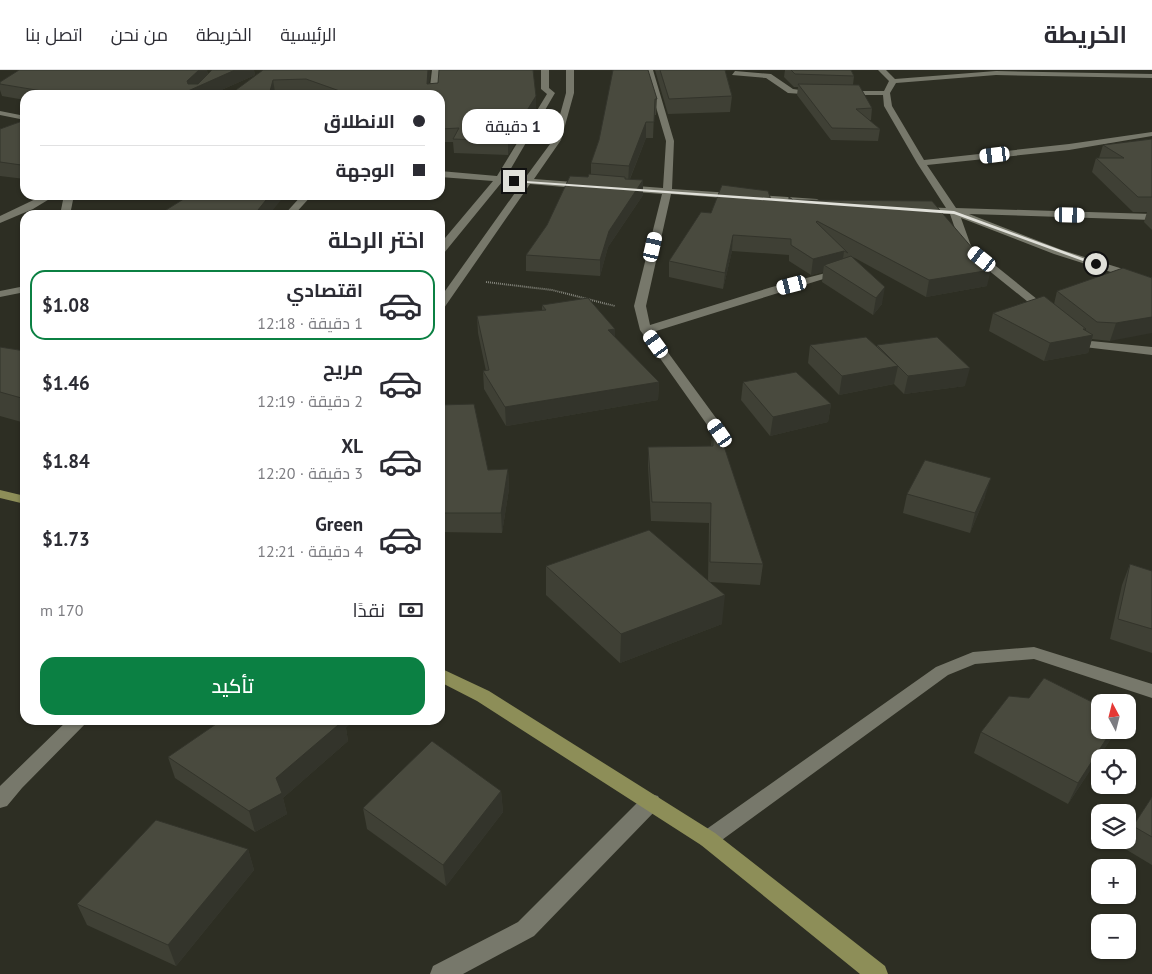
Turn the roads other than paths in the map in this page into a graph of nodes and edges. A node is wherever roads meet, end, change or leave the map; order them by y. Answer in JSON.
{"nodes":[{"id":1,"x":436,"y":70,"type":"edge"},
{"id":2,"x":545,"y":70,"type":"edge"},
{"id":3,"x":570,"y":70,"type":"edge"},
{"id":4,"x":649,"y":70,"type":"edge"},
{"id":5,"x":882,"y":70,"type":"edge"},
{"id":6,"x":735,"y":73,"type":"dead end"},
{"id":7,"x":1152,"y":76,"type":"edge"},
{"id":8,"x":893,"y":81,"type":"junction"},
{"id":9,"x":434,"y":90,"type":"edge"},
{"id":10,"x":826,"y":93,"type":"edge"},
{"id":11,"x":836,"y":93,"type":"edge"},
{"id":12,"x":886,"y":93,"type":"junction"},
{"id":13,"x":0,"y":113,"type":"edge"},
{"id":14,"x":20,"y":117,"type":"edge"},
{"id":15,"x":1152,"y":134,"type":"edge"},
{"id":16,"x":921,"y":163,"type":"junction"},
{"id":17,"x":445,"y":174,"type":"edge"},
{"id":18,"x":500,"y":179,"type":"junction"},
{"id":19,"x":528,"y":182,"type":"junction"},
{"id":20,"x":598,"y":186,"type":"edge"},
{"id":21,"x":617,"y":188,"type":"edge"},
{"id":22,"x":667,"y":191,"type":"junction"},
{"id":23,"x":43,"y":200,"type":"edge"},
{"id":24,"x":302,"y":200,"type":"edge"},
{"id":25,"x":831,"y":203,"type":"edge"},
{"id":26,"x":907,"y":209,"type":"edge"},
{"id":27,"x":25,"y":210,"type":"edge"},
{"id":28,"x":294,"y":210,"type":"edge"},
{"id":29,"x":20,"y":212,"type":"edge"},
{"id":30,"x":954,"y":212,"type":"junction"},
{"id":31,"x":1152,"y":217,"type":"edge"},
{"id":32,"x":0,"y":220,"type":"edge"},
{"id":33,"x":445,"y":245,"type":"edge"},
{"id":34,"x":842,"y":272,"type":"edge"},
{"id":35,"x":1152,"y":282,"type":"edge"},
{"id":36,"x":20,"y":290,"type":"edge"},
{"id":37,"x":0,"y":294,"type":"edge"},
{"id":38,"x":445,"y":300,"type":"edge"},
{"id":39,"x":646,"y":330,"type":"junction"},
{"id":40,"x":1152,"y":352,"type":"edge"},
{"id":41,"x":720,"y":433,"type":"edge"},
{"id":42,"x":0,"y":494,"type":"edge"},
{"id":43,"x":20,"y":499,"type":"edge"},
{"id":44,"x":445,"y":677,"type":"edge"},
{"id":45,"x":1152,"y":691,"type":"edge"},
{"id":46,"x":75,"y":725,"type":"edge"},
{"id":47,"x":0,"y":800,"type":"edge"},
{"id":48,"x":651,"y":802,"type":"junction"},
{"id":49,"x":708,"y":839,"type":"junction"},
{"id":50,"x":441,"y":974,"type":"edge"},
{"id":51,"x":877,"y":974,"type":"edge"}],
"edges":[{"from":1,"to":9,"type":"street"},
{"from":2,"to":18,"type":"street"},
{"from":3,"to":19,"type":"street"},
{"from":4,"to":22,"type":"street"},
{"from":5,"to":8,"type":"street"},
{"from":6,"to":10,"type":"street"},
{"from":7,"to":8,"type":"street"},
{"from":8,"to":12,"type":"street"},
{"from":11,"to":12,"type":"street"},
{"from":12,"to":16,"type":"street"},
{"from":13,"to":14,"type":"street"},
{"from":15,"to":16,"type":"street"},
{"from":16,"to":30,"type":"street"},
{"from":17,"to":18,"type":"street"},
{"from":18,"to":19,"type":"street"},
{"from":18,"to":33,"type":"street"},
{"from":19,"to":20,"type":"street"},
{"from":19,"to":38,"type":"street"},
{"from":21,"to":22,"type":"street"},
{"from":22,"to":25,"type":"street"},
{"from":22,"to":39,"type":"street"},
{"from":23,"to":27,"type":"street"},
{"from":24,"to":28,"type":"street"},
{"from":26,"to":30,"type":"street"},
{"from":29,"to":32,"type":"street"},
{"from":30,"to":31,"type":"street"},
{"from":30,"to":35,"type":"street"},
{"from":30,"to":40,"type":"street"},
{"from":34,"to":39,"type":"street"},
{"from":36,"to":37,"type":"street"},
{"from":39,"to":41,"type":"street"},
{"from":42,"to":43,"type":"main road"},
{"from":44,"to":48,"type":"main road"},
{"from":45,"to":49,"type":"street"},
{"from":46,"to":47,"type":"street"},
{"from":48,"to":49,"type":"main road"},
{"from":48,"to":50,"type":"street"},
{"from":49,"to":51,"type":"main road"}]}
